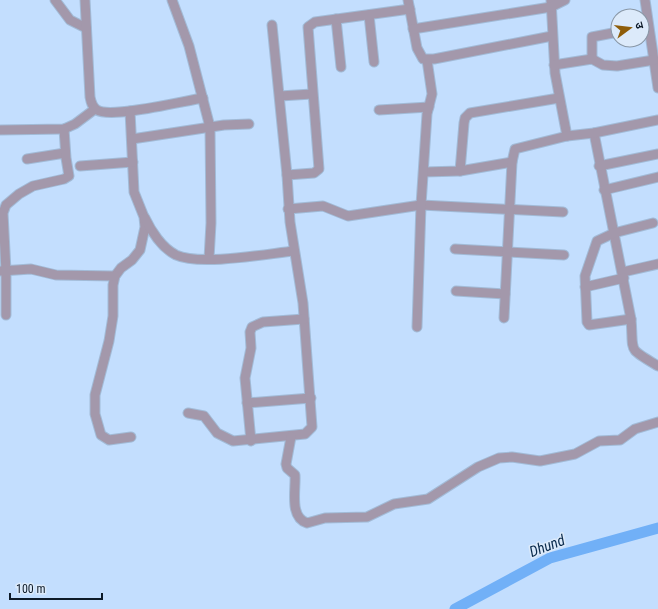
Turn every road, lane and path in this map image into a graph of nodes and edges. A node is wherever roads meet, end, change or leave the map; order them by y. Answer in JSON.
{"nodes":[{"id":1,"x":55,"y":0,"type":"edge"},
{"id":2,"x":85,"y":0,"type":"edge"},
{"id":3,"x":172,"y":0,"type":"edge"},
{"id":4,"x":565,"y":0,"type":"edge"},
{"id":5,"x":645,"y":0,"type":"edge"},
{"id":6,"x":409,"y":4,"type":"edge"},
{"id":7,"x":551,"y":4,"type":"edge"},
{"id":8,"x":369,"y":15,"type":"junction"},
{"id":9,"x":336,"y":19,"type":"junction"},
{"id":10,"x":272,"y":26,"type":"dead end"},
{"id":11,"x":86,"y":28,"type":"junction"},
{"id":12,"x":654,"y":28,"type":"edge"},
{"id":13,"x":413,"y":29,"type":"junction"},
{"id":14,"x":610,"y":34,"type":"edge"},
{"id":15,"x":552,"y":36,"type":"junction"},
{"id":16,"x":592,"y":59,"type":"junction"},
{"id":17,"x":427,"y":60,"type":"junction"},
{"id":18,"x":374,"y":62,"type":"dead end"},
{"id":19,"x":655,"y":63,"type":"edge"},
{"id":20,"x":554,"y":65,"type":"junction"},
{"id":21,"x":341,"y":67,"type":"dead end"},
{"id":22,"x":658,"y":88,"type":"edge"},
{"id":23,"x":312,"y":94,"type":"junction"},
{"id":24,"x":280,"y":96,"type":"junction"},
{"id":25,"x":203,"y":98,"type":"junction"},
{"id":26,"x":559,"y":98,"type":"junction"},
{"id":27,"x":429,"y":108,"type":"junction"},
{"id":28,"x":95,"y":109,"type":"junction"},
{"id":29,"x":379,"y":110,"type":"dead end"},
{"id":30,"x":130,"y":111,"type":"junction"},
{"id":31,"x":658,"y":120,"type":"edge"},
{"id":32,"x":249,"y":124,"type":"dead end"},
{"id":33,"x":210,"y":127,"type":"junction"},
{"id":34,"x":64,"y":129,"type":"junction"},
{"id":35,"x":0,"y":130,"type":"edge"},
{"id":36,"x":594,"y":133,"type":"junction"},
{"id":37,"x":567,"y":136,"type":"junction"},
{"id":38,"x":132,"y":139,"type":"junction"},
{"id":39,"x":65,"y":153,"type":"junction"},
{"id":40,"x":658,"y":154,"type":"edge"},
{"id":41,"x":27,"y":159,"type":"dead end"},
{"id":42,"x":133,"y":162,"type":"junction"},
{"id":43,"x":512,"y":162,"type":"junction"},
{"id":44,"x":80,"y":166,"type":"dead end"},
{"id":45,"x":599,"y":166,"type":"junction"},
{"id":46,"x":460,"y":171,"type":"junction"},
{"id":47,"x":424,"y":172,"type":"junction"},
{"id":48,"x":287,"y":175,"type":"junction"},
{"id":49,"x":658,"y":177,"type":"edge"},
{"id":50,"x":604,"y":190,"type":"junction"},
{"id":51,"x":421,"y":205,"type":"junction"},
{"id":52,"x":288,"y":209,"type":"junction"},
{"id":53,"x":511,"y":209,"type":"junction"},
{"id":54,"x":563,"y":212,"type":"dead end"},
{"id":55,"x":2,"y":217,"type":"edge"},
{"id":56,"x":144,"y":217,"type":"junction"},
{"id":57,"x":652,"y":223,"type":"dead end"},
{"id":58,"x":614,"y":233,"type":"junction"},
{"id":59,"x":2,"y":249,"type":"edge"},
{"id":60,"x":455,"y":249,"type":"dead end"},
{"id":61,"x":508,"y":251,"type":"junction"},
{"id":62,"x":294,"y":252,"type":"junction"},
{"id":63,"x":564,"y":254,"type":"dead end"},
{"id":64,"x":209,"y":259,"type":"junction"},
{"id":65,"x":658,"y":264,"type":"edge"},
{"id":66,"x":3,"y":271,"type":"edge"},
{"id":67,"x":623,"y":275,"type":"junction"},
{"id":68,"x":115,"y":276,"type":"junction"},
{"id":69,"x":585,"y":287,"type":"junction"},
{"id":70,"x":456,"y":291,"type":"dead end"},
{"id":71,"x":505,"y":294,"type":"junction"},
{"id":72,"x":6,"y":315,"type":"dead end"},
{"id":73,"x":504,"y":318,"type":"dead end"},
{"id":74,"x":304,"y":319,"type":"junction"},
{"id":75,"x":631,"y":319,"type":"junction"},
{"id":76,"x":417,"y":327,"type":"dead end"},
{"id":77,"x":658,"y":366,"type":"edge"},
{"id":78,"x":311,"y":398,"type":"junction"},
{"id":79,"x":247,"y":403,"type":"junction"},
{"id":80,"x":188,"y":412,"type":"dead end"},
{"id":81,"x":658,"y":422,"type":"edge"},
{"id":82,"x":131,"y":437,"type":"dead end"},
{"id":83,"x":291,"y":437,"type":"junction"},
{"id":84,"x":251,"y":441,"type":"junction"}],
"edges":[{"from":1,"to":11,"type":"street"},
{"from":2,"to":11,"type":"street"},
{"from":3,"to":25,"type":"street"},
{"from":4,"to":7,"type":"street"},
{"from":5,"to":12,"type":"street"},
{"from":6,"to":8,"type":"street"},
{"from":6,"to":13,"type":"street"},
{"from":7,"to":13,"type":"street"},
{"from":7,"to":15,"type":"street"},
{"from":8,"to":9,"type":"street"},
{"from":8,"to":18,"type":"street"},
{"from":9,"to":21,"type":"street"},
{"from":9,"to":23,"type":"street"},
{"from":10,"to":24,"type":"street"},
{"from":11,"to":28,"type":"street"},
{"from":12,"to":19,"type":"street"},
{"from":13,"to":17,"type":"street"},
{"from":14,"to":16,"type":"street"},
{"from":15,"to":17,"type":"street"},
{"from":15,"to":20,"type":"street"},
{"from":16,"to":19,"type":"street"},
{"from":16,"to":20,"type":"street"},
{"from":17,"to":27,"type":"street"},
{"from":19,"to":22,"type":"street"},
{"from":20,"to":26,"type":"street"},
{"from":23,"to":24,"type":"street"},
{"from":23,"to":48,"type":"street"},
{"from":24,"to":48,"type":"street"},
{"from":25,"to":30,"type":"street"},
{"from":25,"to":33,"type":"street"},
{"from":26,"to":37,"type":"street"},
{"from":26,"to":46,"type":"street"},
{"from":27,"to":29,"type":"street"},
{"from":27,"to":47,"type":"street"},
{"from":28,"to":30,"type":"street"},
{"from":28,"to":34,"type":"street"},
{"from":30,"to":38,"type":"street"},
{"from":31,"to":36,"type":"street"},
{"from":32,"to":33,"type":"street"},
{"from":33,"to":38,"type":"street"},
{"from":33,"to":64,"type":"street"},
{"from":34,"to":35,"type":"street"},
{"from":34,"to":39,"type":"street"},
{"from":36,"to":37,"type":"street"},
{"from":36,"to":45,"type":"street"},
{"from":37,"to":43,"type":"street"},
{"from":38,"to":42,"type":"street"},
{"from":39,"to":41,"type":"street"},
{"from":39,"to":55,"type":"street"},
{"from":40,"to":45,"type":"street"},
{"from":42,"to":44,"type":"street"},
{"from":42,"to":56,"type":"street"},
{"from":43,"to":46,"type":"street"},
{"from":43,"to":53,"type":"street"},
{"from":45,"to":50,"type":"street"},
{"from":46,"to":47,"type":"street"},
{"from":47,"to":51,"type":"street"},
{"from":48,"to":52,"type":"street"},
{"from":49,"to":50,"type":"street"},
{"from":50,"to":58,"type":"street"},
{"from":51,"to":52,"type":"street"},
{"from":51,"to":53,"type":"street"},
{"from":51,"to":76,"type":"street"},
{"from":52,"to":62,"type":"street"},
{"from":53,"to":54,"type":"street"},
{"from":53,"to":61,"type":"street"},
{"from":55,"to":59,"type":"street"},
{"from":56,"to":64,"type":"street"},
{"from":56,"to":68,"type":"street"},
{"from":57,"to":58,"type":"street"},
{"from":58,"to":67,"type":"street"},
{"from":58,"to":69,"type":"street"},
{"from":59,"to":66,"type":"street"},
{"from":60,"to":61,"type":"street"},
{"from":61,"to":63,"type":"street"},
{"from":61,"to":71,"type":"street"},
{"from":62,"to":64,"type":"street"},
{"from":62,"to":74,"type":"street"},
{"from":65,"to":67,"type":"street"},
{"from":66,"to":68,"type":"street"},
{"from":66,"to":72,"type":"street"},
{"from":67,"to":69,"type":"street"},
{"from":67,"to":75,"type":"street"},
{"from":68,"to":82,"type":"street"},
{"from":69,"to":75,"type":"street"},
{"from":70,"to":71,"type":"street"},
{"from":71,"to":73,"type":"street"},
{"from":74,"to":78,"type":"street"},
{"from":74,"to":79,"type":"street"},
{"from":75,"to":77,"type":"street"},
{"from":78,"to":79,"type":"street"},
{"from":78,"to":83,"type":"street"},
{"from":79,"to":84,"type":"street"},
{"from":80,"to":84,"type":"street"},
{"from":81,"to":83,"type":"street"},
{"from":83,"to":84,"type":"street"}]}
